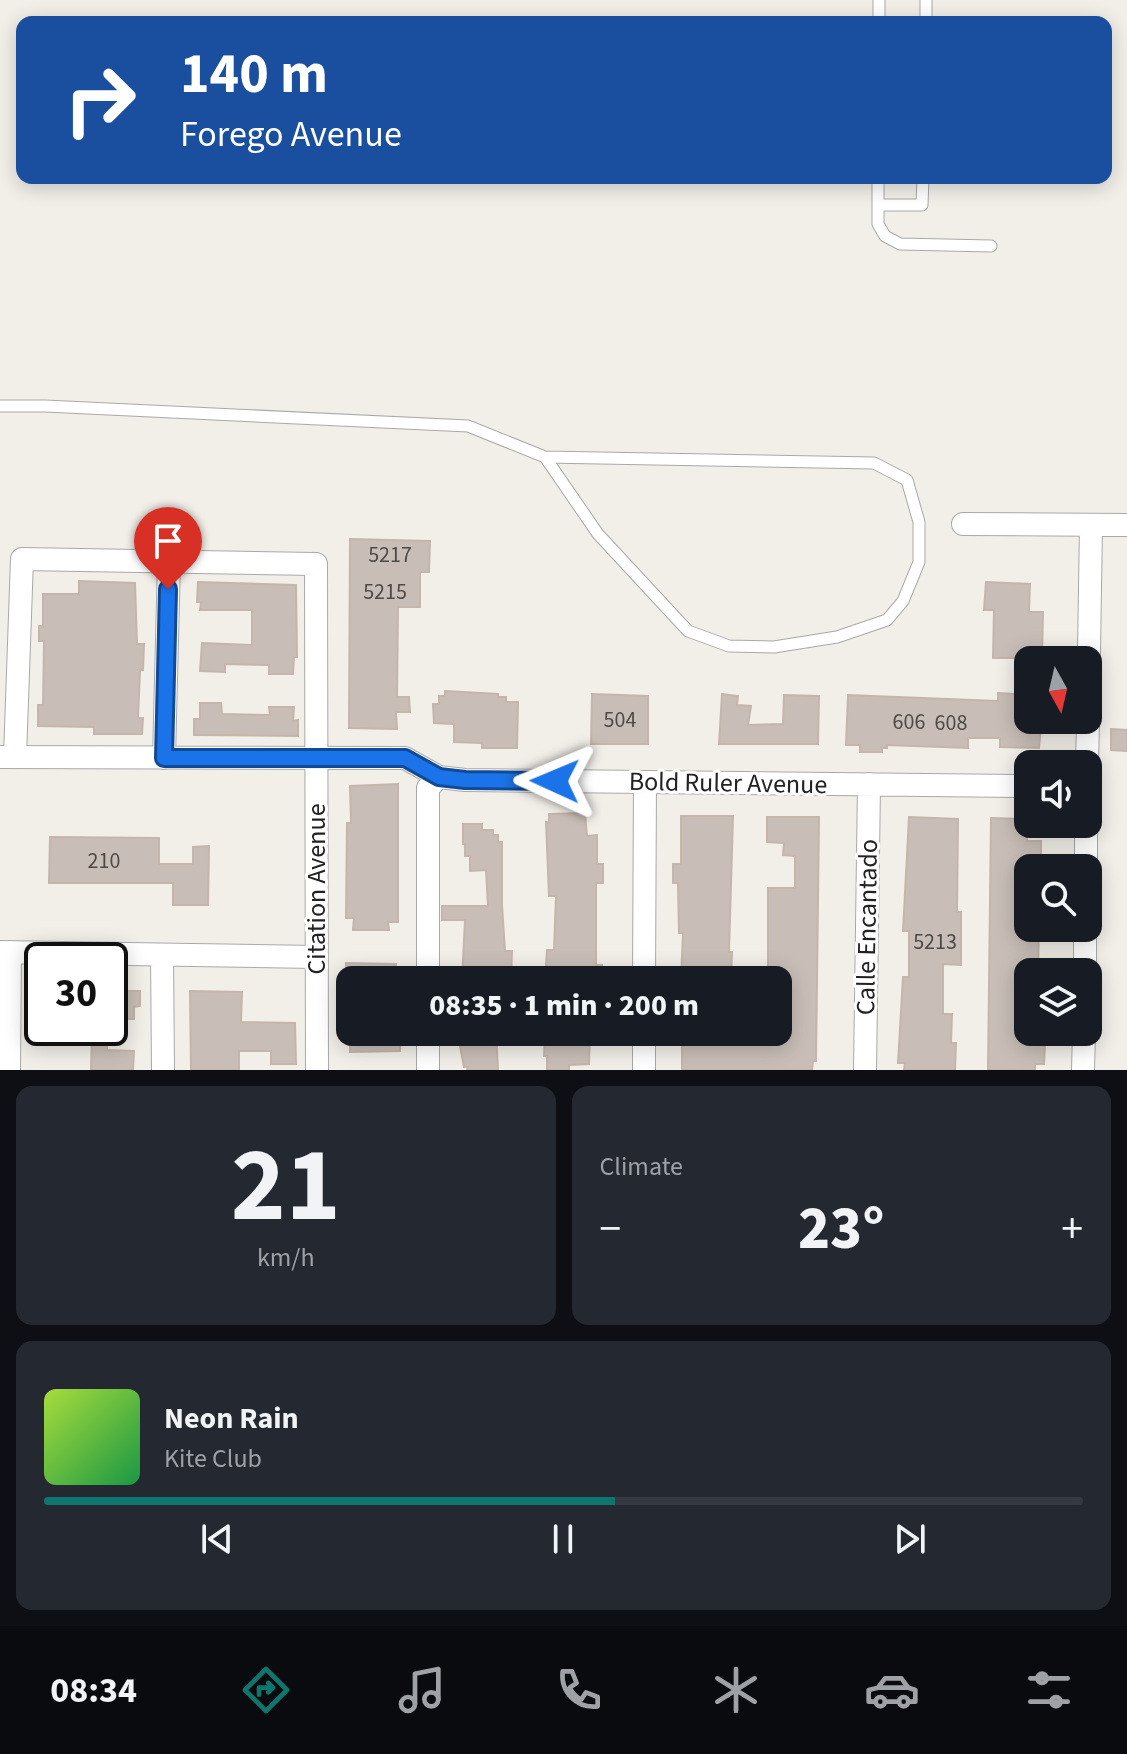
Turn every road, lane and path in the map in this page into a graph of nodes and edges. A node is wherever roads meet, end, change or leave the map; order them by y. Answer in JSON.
{"nodes":[{"id":1,"x":878,"y":184,"type":"edge"},
{"id":2,"x":923,"y":184,"type":"edge"},
{"id":3,"x":878,"y":205,"type":"junction"},
{"id":4,"x":991,"y":246,"type":"dead end"},
{"id":5,"x":0,"y":406,"type":"edge"},
{"id":6,"x":545,"y":457,"type":"junction"},
{"id":7,"x":963,"y":524,"type":"dead end"},
{"id":8,"x":1091,"y":525,"type":"junction"},
{"id":9,"x":1127,"y":525,"type":"edge"},
{"id":10,"x":169,"y":561,"type":"junction"},
{"id":11,"x":1089,"y":646,"type":"edge"},
{"id":12,"x":7,"y":757,"type":"edge"},
{"id":13,"x":164,"y":758,"type":"junction"},
{"id":14,"x":316,"y":758,"type":"junction"},
{"id":15,"x":439,"y":777,"type":"junction"},
{"id":16,"x":645,"y":782,"type":"junction"},
{"id":17,"x":869,"y":784,"type":"junction"},
{"id":18,"x":1014,"y":786,"type":"edge"},
{"id":19,"x":5,"y":952,"type":"edge"},
{"id":20,"x":162,"y":955,"type":"junction"},
{"id":21,"x":316,"y":957,"type":"junction"},
{"id":22,"x":428,"y":966,"type":"edge"},
{"id":23,"x":644,"y":966,"type":"edge"},
{"id":24,"x":428,"y":1046,"type":"edge"},
{"id":25,"x":644,"y":1046,"type":"edge"},
{"id":26,"x":1084,"y":1046,"type":"edge"},
{"id":27,"x":9,"y":1070,"type":"edge"},
{"id":28,"x":163,"y":1070,"type":"edge"},
{"id":29,"x":317,"y":1070,"type":"edge"},
{"id":30,"x":428,"y":1070,"type":"edge"},
{"id":31,"x":644,"y":1070,"type":"edge"},
{"id":32,"x":865,"y":1070,"type":"edge"},
{"id":33,"x":1083,"y":1070,"type":"edge"}],
"edges":[{"from":1,"to":3,"type":"lane"},
{"from":2,"to":3,"type":"lane"},
{"from":3,"to":4,"type":"lane"},
{"from":5,"to":6,"type":"lane"},
{"from":6,"to":6,"type":"lane"},
{"from":7,"to":8,"type":"street"},
{"from":8,"to":9,"type":"street"},
{"from":8,"to":11,"type":"street"},
{"from":10,"to":12,"type":"street"},
{"from":10,"to":13,"type":"street"},
{"from":10,"to":14,"type":"street","name":"Citation Avenue"},
{"from":12,"to":13,"type":"street","name":"Bold Ruler Avenue"},
{"from":13,"to":14,"type":"street","name":"Bold Ruler Avenue"},
{"from":14,"to":15,"type":"street","name":"Bold Ruler Avenue"},
{"from":14,"to":21,"type":"street","name":"Citation Avenue"},
{"from":15,"to":16,"type":"street","name":"Bold Ruler Avenue"},
{"from":15,"to":22,"type":"street"},
{"from":16,"to":17,"type":"street","name":"Bold Ruler Avenue"},
{"from":16,"to":23,"type":"street"},
{"from":17,"to":18,"type":"street","name":"Bold Ruler Avenue"},
{"from":17,"to":32,"type":"street","name":"Calle Encantado"},
{"from":19,"to":20,"type":"street"},
{"from":19,"to":27,"type":"street"},
{"from":20,"to":21,"type":"street"},
{"from":20,"to":28,"type":"street"},
{"from":21,"to":29,"type":"street","name":"Citation Avenue"},
{"from":24,"to":30,"type":"street"},
{"from":25,"to":31,"type":"street"},
{"from":26,"to":33,"type":"street"}]}
